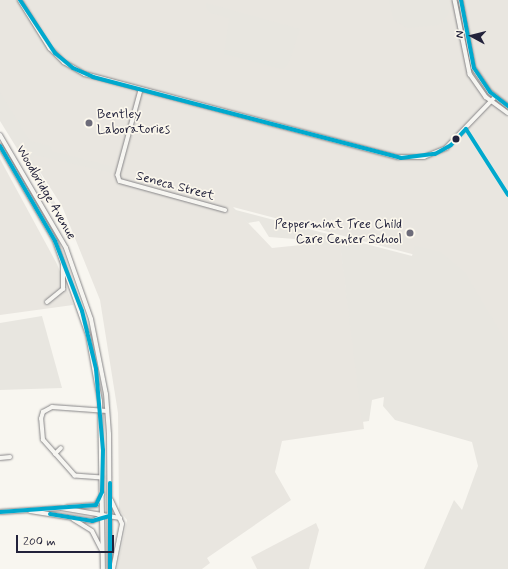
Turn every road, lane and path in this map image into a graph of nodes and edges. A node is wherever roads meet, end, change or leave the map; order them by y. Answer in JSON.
{"nodes":[{"id":1,"x":20,"y":0,"type":"edge"},
{"id":2,"x":455,"y":0,"type":"edge"},
{"id":3,"x":461,"y":0,"type":"edge"},
{"id":4,"x":141,"y":90,"type":"junction"},
{"id":5,"x":495,"y":97,"type":"junction"},
{"id":6,"x":491,"y":102,"type":"junction"},
{"id":7,"x":508,"y":106,"type":"edge"},
{"id":8,"x":508,"y":113,"type":"edge"},
{"id":9,"x":0,"y":135,"type":"edge"},
{"id":10,"x":0,"y":146,"type":"edge"},
{"id":11,"x":225,"y":210,"type":"dead end"},
{"id":12,"x":63,"y":260,"type":"junction"},
{"id":13,"x":47,"y":302,"type":"dead end"},
{"id":14,"x":101,"y":411,"type":"junction"},
{"id":15,"x":107,"y":411,"type":"junction"},
{"id":16,"x":61,"y":448,"type":"dead end"},
{"id":17,"x":55,"y":454,"type":"junction"},
{"id":18,"x":10,"y":457,"type":"dead end"},
{"id":19,"x":0,"y":458,"type":"edge"},
{"id":20,"x":102,"y":478,"type":"junction"},
{"id":21,"x":102,"y":492,"type":"junction"},
{"id":22,"x":110,"y":496,"type":"junction"},
{"id":23,"x":61,"y":508,"type":"junction"},
{"id":24,"x":21,"y":510,"type":"junction"},
{"id":25,"x":0,"y":512,"type":"edge"},
{"id":26,"x":66,"y":516,"type":"junction"},
{"id":27,"x":104,"y":516,"type":"junction"},
{"id":28,"x":110,"y":516,"type":"junction"},
{"id":29,"x":120,"y":518,"type":"junction"},
{"id":30,"x":102,"y":556,"type":"junction"},
{"id":31,"x":103,"y":569,"type":"edge"},
{"id":32,"x":112,"y":569,"type":"edge"}],
"edges":[{"from":1,"to":4,"type":"street"},
{"from":2,"to":6,"type":"street"},
{"from":3,"to":5,"type":"street"},
{"from":4,"to":6,"type":"street"},
{"from":4,"to":11,"type":"street","name":"Seneca Street"},
{"from":5,"to":6,"type":"street"},
{"from":5,"to":7,"type":"street"},
{"from":6,"to":8,"type":"street"},
{"from":9,"to":15,"type":"main road","name":"Woodbridge Avenue"},
{"from":10,"to":12,"type":"main road","name":"Woodbridge Avenue"},
{"from":12,"to":13,"type":"main road"},
{"from":12,"to":14,"type":"main road","name":"Woodbridge Avenue"},
{"from":14,"to":15,"type":"street"},
{"from":14,"to":17,"type":"street"},
{"from":14,"to":20,"type":"main road","name":"Woodbridge Avenue"},
{"from":15,"to":22,"type":"main road","name":"Woodbridge Avenue"},
{"from":16,"to":17,"type":"street"},
{"from":17,"to":20,"type":"street"},
{"from":18,"to":19,"type":"street"},
{"from":20,"to":21,"type":"main road","name":"Woodbridge Avenue"},
{"from":21,"to":23,"type":"main road"},
{"from":21,"to":27,"type":"main road","name":"Woodbridge Avenue"},
{"from":22,"to":28,"type":"main road","name":"Woodbridge Avenue"},
{"from":22,"to":29,"type":"main road"},
{"from":23,"to":24,"type":"main road"},
{"from":23,"to":27,"type":"main road"},
{"from":24,"to":25,"type":"main road"},
{"from":24,"to":26,"type":"main road"},
{"from":26,"to":27,"type":"main road"},
{"from":26,"to":30,"type":"main road"},
{"from":27,"to":28,"type":"main road"},
{"from":27,"to":30,"type":"main road","name":"Woodbridge Avenue"},
{"from":28,"to":29,"type":"main road"},
{"from":28,"to":32,"type":"main road","name":"Woodbridge Avenue"},
{"from":29,"to":32,"type":"main road"},
{"from":30,"to":31,"type":"main road","name":"Woodbridge Avenue"}]}
